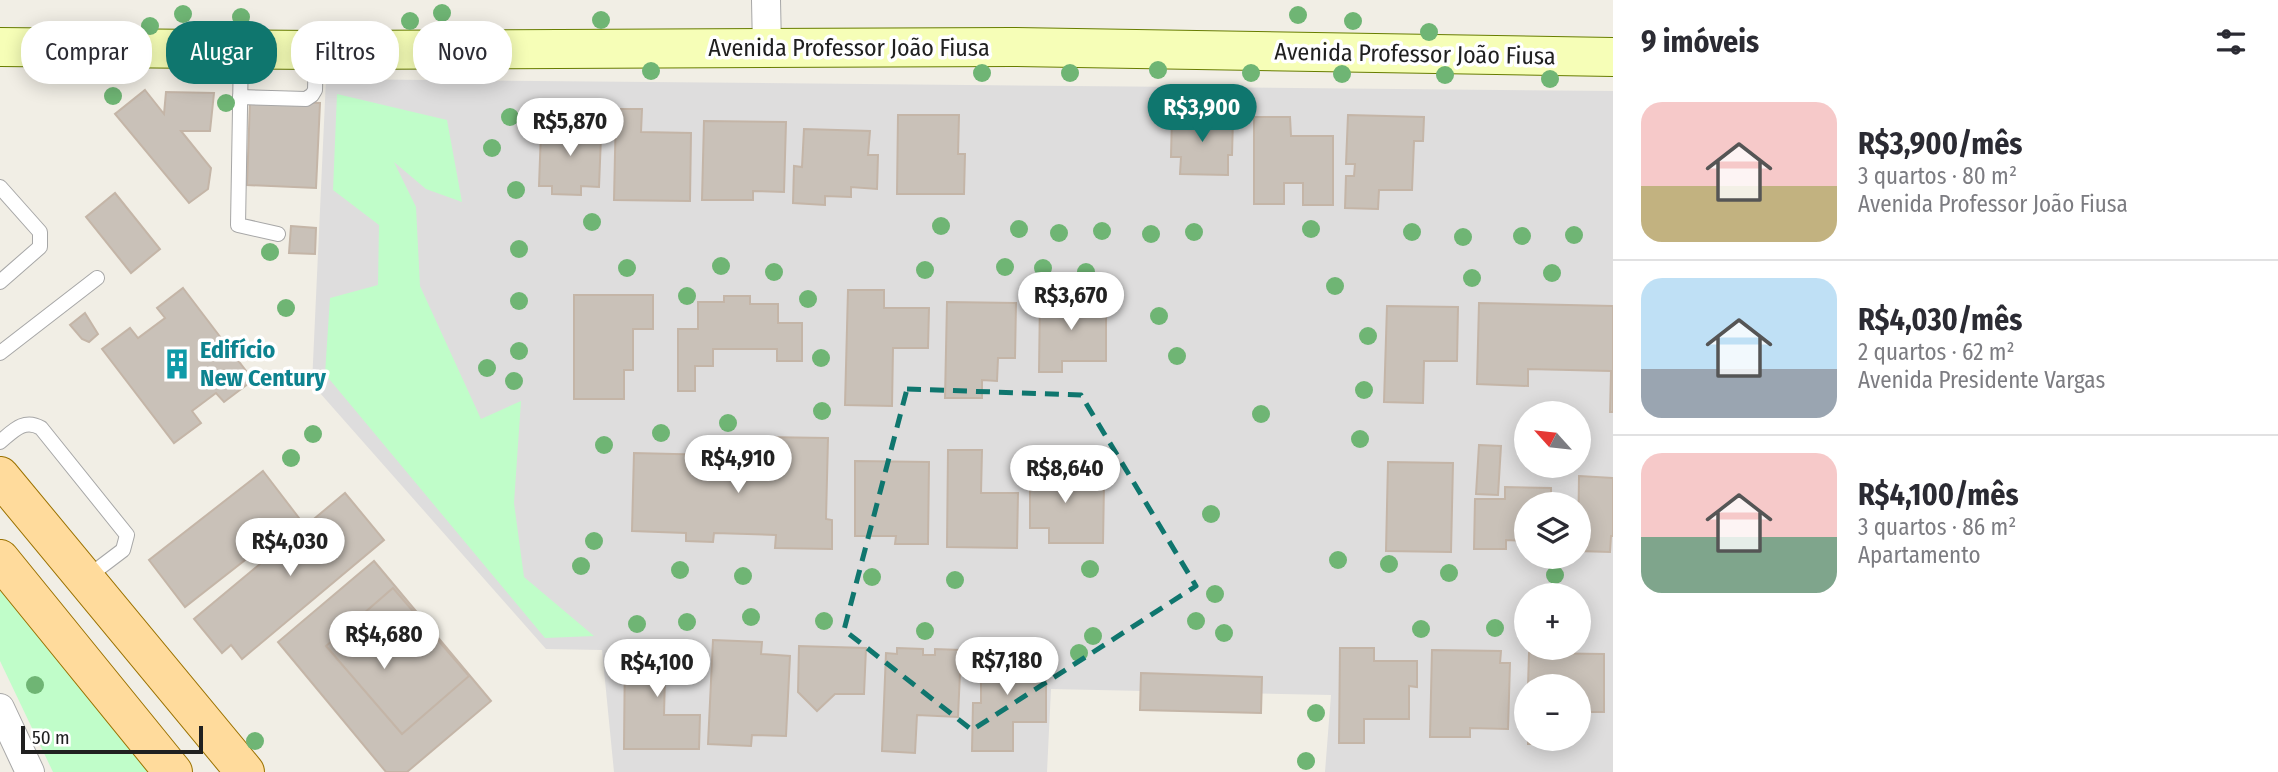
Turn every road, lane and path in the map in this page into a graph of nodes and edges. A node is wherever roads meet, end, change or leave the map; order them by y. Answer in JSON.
{"nodes":[{"id":1,"x":766,"y":0,"type":"edge"},
{"id":2,"x":0,"y":47,"type":"edge"},
{"id":3,"x":166,"y":48,"type":"edge"},
{"id":4,"x":767,"y":48,"type":"junction"},
{"id":5,"x":399,"y":50,"type":"edge"},
{"id":6,"x":1613,"y":57,"type":"edge"},
{"id":7,"x":240,"y":84,"type":"edge"},
{"id":8,"x":315,"y":84,"type":"edge"},
{"id":9,"x":240,"y":97,"type":"junction"},
{"id":10,"x":0,"y":187,"type":"edge"},
{"id":11,"x":278,"y":234,"type":"dead end"},
{"id":12,"x":97,"y":278,"type":"dead end"},
{"id":13,"x":0,"y":282,"type":"edge"},
{"id":14,"x":0,"y":353,"type":"edge"},
{"id":15,"x":0,"y":442,"type":"edge"},
{"id":16,"x":0,"y":476,"type":"edge"},
{"id":17,"x":0,"y":559,"type":"edge"},
{"id":18,"x":85,"y":579,"type":"junction"},
{"id":19,"x":0,"y":708,"type":"edge"},
{"id":20,"x":30,"y":772,"type":"edge"},
{"id":21,"x":173,"y":772,"type":"edge"},
{"id":22,"x":245,"y":772,"type":"edge"}],
"edges":[{"from":1,"to":4,"type":"street"},
{"from":2,"to":3,"type":"main road","name":"Avenida Professor João Fiusa"},
{"from":4,"to":5,"type":"main road","name":"Avenida Professor João Fiusa"},
{"from":4,"to":6,"type":"main road","name":"Avenida Professor João Fiusa"},
{"from":7,"to":9,"type":"lane"},
{"from":8,"to":9,"type":"lane"},
{"from":9,"to":11,"type":"lane"},
{"from":10,"to":13,"type":"lane"},
{"from":12,"to":14,"type":"lane"},
{"from":15,"to":18,"type":"lane"},
{"from":16,"to":18,"type":"main road"},
{"from":17,"to":21,"type":"main road"},
{"from":18,"to":22,"type":"main road"},
{"from":19,"to":20,"type":"street"}]}
